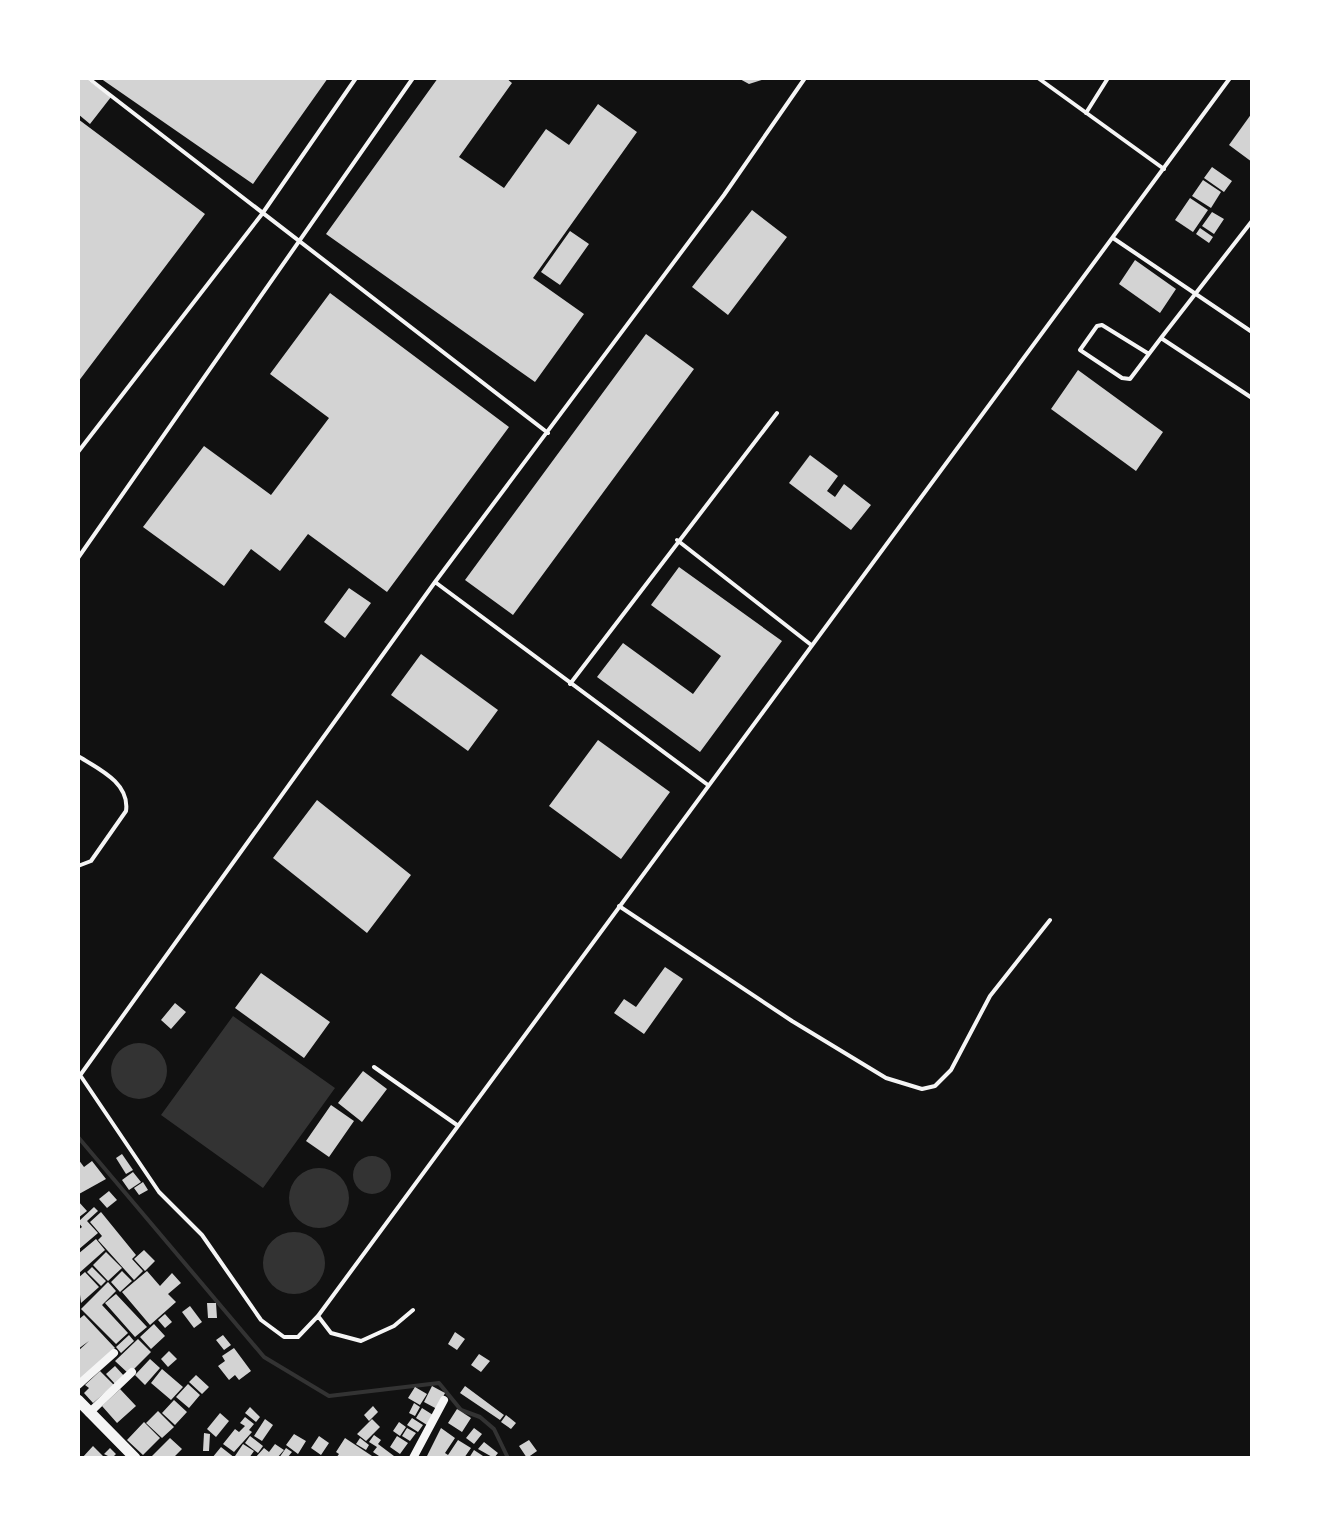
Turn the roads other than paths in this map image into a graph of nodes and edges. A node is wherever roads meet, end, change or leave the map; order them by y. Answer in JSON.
{"nodes":[{"id":1,"x":88,"y":78,"type":"edge"},
{"id":2,"x":356,"y":78,"type":"edge"},
{"id":3,"x":413,"y":78,"type":"edge"},
{"id":4,"x":805,"y":78,"type":"edge"},
{"id":5,"x":1038,"y":78,"type":"edge"},
{"id":6,"x":1108,"y":78,"type":"edge"},
{"id":7,"x":1230,"y":78,"type":"edge"},
{"id":8,"x":1086,"y":113,"type":"junction"},
{"id":9,"x":1164,"y":169,"type":"junction"},
{"id":10,"x":262,"y":214,"type":"junction"},
{"id":11,"x":1252,"y":221,"type":"edge"},
{"id":12,"x":1113,"y":238,"type":"junction"},
{"id":13,"x":299,"y":240,"type":"junction"},
{"id":14,"x":1195,"y":294,"type":"junction"},
{"id":15,"x":1252,"y":332,"type":"edge"},
{"id":16,"x":1161,"y":338,"type":"junction"},
{"id":17,"x":1149,"y":354,"type":"junction"},
{"id":18,"x":1252,"y":398,"type":"edge"},
{"id":19,"x":777,"y":413,"type":"dead end"},
{"id":20,"x":548,"y":433,"type":"junction"},
{"id":21,"x":78,"y":452,"type":"edge"},
{"id":22,"x":677,"y":540,"type":"junction"},
{"id":23,"x":78,"y":558,"type":"edge"},
{"id":24,"x":435,"y":582,"type":"junction"},
{"id":25,"x":811,"y":644,"type":"junction"},
{"id":26,"x":570,"y":684,"type":"junction"},
{"id":27,"x":78,"y":756,"type":"edge"},
{"id":28,"x":708,"y":785,"type":"junction"},
{"id":29,"x":78,"y":866,"type":"edge"},
{"id":30,"x":619,"y":906,"type":"junction"},
{"id":31,"x":1050,"y":920,"type":"dead end"},
{"id":32,"x":374,"y":1067,"type":"dead end"},
{"id":33,"x":79,"y":1073,"type":"edge"},
{"id":34,"x":458,"y":1125,"type":"junction"},
{"id":35,"x":413,"y":1310,"type":"dead end"},
{"id":36,"x":318,"y":1316,"type":"junction"},
{"id":37,"x":114,"y":1353,"type":"dead end"},
{"id":38,"x":132,"y":1372,"type":"dead end"},
{"id":39,"x":78,"y":1385,"type":"edge"},
{"id":40,"x":78,"y":1400,"type":"edge"},
{"id":41,"x":444,"y":1400,"type":"dead end"},
{"id":42,"x":89,"y":1413,"type":"junction"},
{"id":43,"x":135,"y":1458,"type":"edge"},
{"id":44,"x":412,"y":1458,"type":"edge"}],
"edges":[{"from":1,"to":10,"type":"lane"},
{"from":2,"to":10,"type":"lane"},
{"from":3,"to":13,"type":"lane"},
{"from":4,"to":20,"type":"lane"},
{"from":5,"to":8,"type":"lane"},
{"from":6,"to":8,"type":"lane"},
{"from":7,"to":9,"type":"lane"},
{"from":8,"to":9,"type":"lane"},
{"from":9,"to":12,"type":"lane"},
{"from":10,"to":13,"type":"lane"},
{"from":10,"to":21,"type":"lane"},
{"from":11,"to":14,"type":"lane"},
{"from":12,"to":14,"type":"lane"},
{"from":12,"to":25,"type":"lane"},
{"from":13,"to":20,"type":"lane"},
{"from":13,"to":23,"type":"lane"},
{"from":14,"to":15,"type":"lane"},
{"from":14,"to":16,"type":"lane"},
{"from":16,"to":17,"type":"lane"},
{"from":16,"to":18,"type":"lane"},
{"from":17,"to":17,"type":"lane"},
{"from":19,"to":22,"type":"lane"},
{"from":20,"to":24,"type":"lane"},
{"from":22,"to":25,"type":"lane"},
{"from":22,"to":26,"type":"lane"},
{"from":24,"to":26,"type":"lane"},
{"from":24,"to":33,"type":"lane"},
{"from":25,"to":28,"type":"lane"},
{"from":26,"to":28,"type":"lane"},
{"from":27,"to":29,"type":"lane"},
{"from":28,"to":30,"type":"lane"},
{"from":30,"to":31,"type":"lane"},
{"from":30,"to":34,"type":"lane"},
{"from":32,"to":34,"type":"lane"},
{"from":33,"to":36,"type":"lane"},
{"from":34,"to":36,"type":"lane"},
{"from":35,"to":36,"type":"lane"},
{"from":37,"to":39,"type":"street"},
{"from":38,"to":42,"type":"street"},
{"from":40,"to":42,"type":"street"},
{"from":41,"to":44,"type":"street"},
{"from":42,"to":43,"type":"street"}]}
